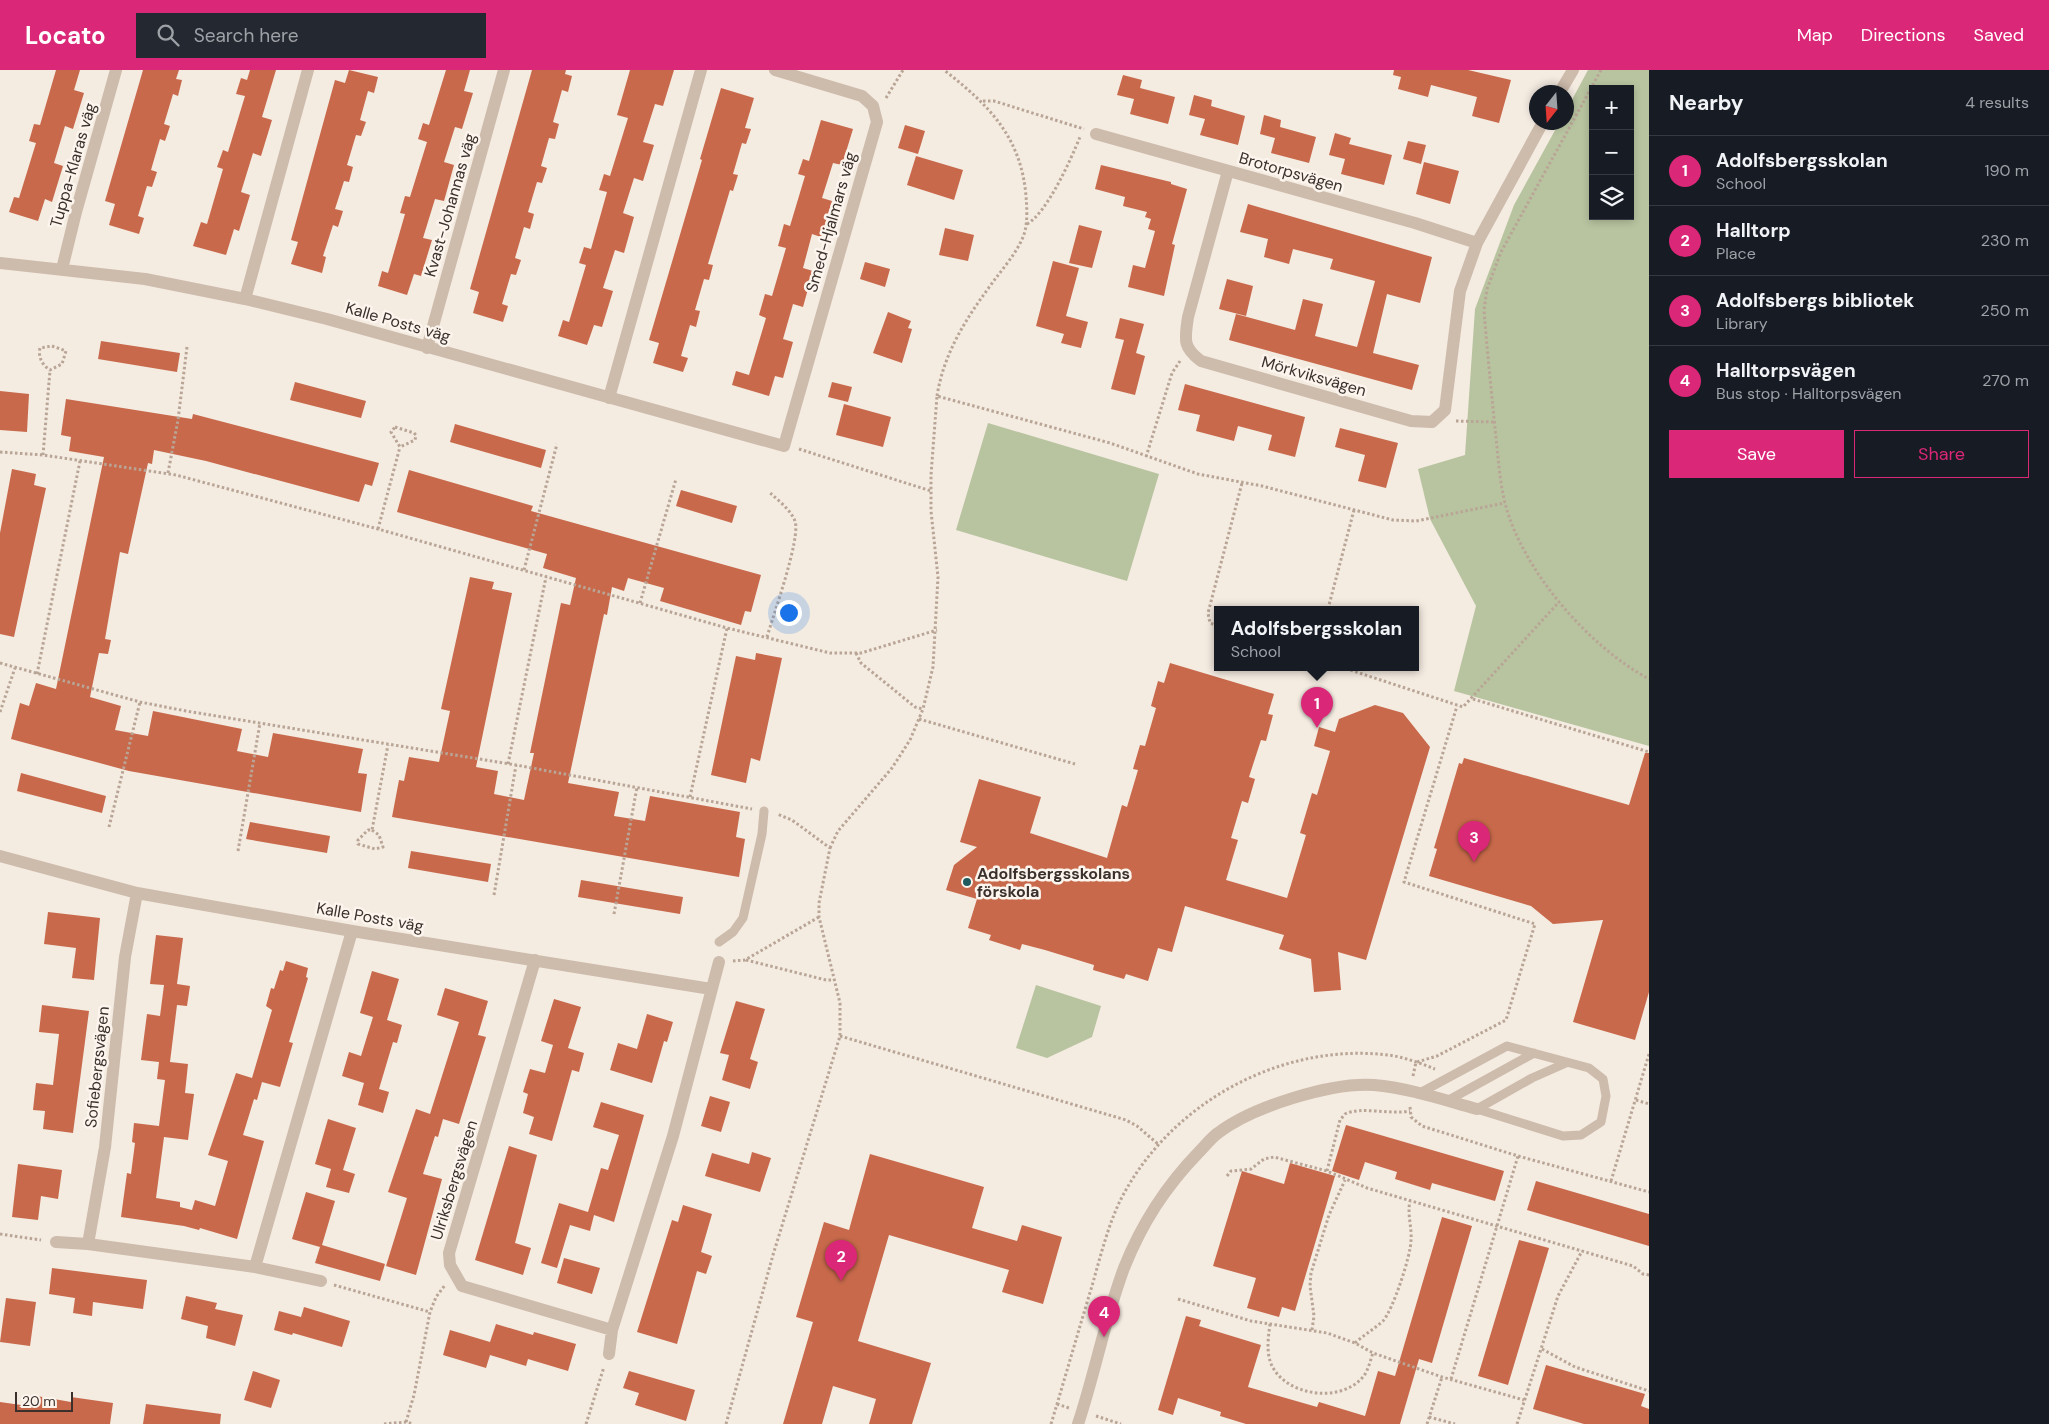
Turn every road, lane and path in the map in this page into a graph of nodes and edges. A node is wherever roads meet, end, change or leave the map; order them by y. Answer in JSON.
{"nodes":[{"id":1,"x":116,"y":70,"type":"edge"},
{"id":2,"x":308,"y":70,"type":"edge"},
{"id":3,"x":504,"y":70,"type":"edge"},
{"id":4,"x":702,"y":70,"type":"edge"},
{"id":5,"x":775,"y":70,"type":"edge"},
{"id":6,"x":903,"y":70,"type":"edge"},
{"id":7,"x":944,"y":70,"type":"edge"},
{"id":8,"x":1601,"y":70,"type":"edge"},
{"id":9,"x":1570,"y":71,"type":"edge"},
{"id":10,"x":1563,"y":85,"type":"edge"},
{"id":11,"x":983,"y":101,"type":"junction"},
{"id":12,"x":873,"y":106,"type":"junction"},
{"id":13,"x":1539,"y":130,"type":"edge"},
{"id":14,"x":1090,"y":131,"type":"junction"},
{"id":15,"x":1228,"y":171,"type":"junction"},
{"id":16,"x":1026,"y":225,"type":"junction"},
{"id":17,"x":1477,"y":243,"type":"junction"},
{"id":18,"x":0,"y":263,"type":"edge"},
{"id":19,"x":62,"y":269,"type":"junction"},
{"id":20,"x":245,"y":299,"type":"junction"},
{"id":21,"x":187,"y":347,"type":"dead end"},
{"id":22,"x":427,"y":348,"type":"junction"},
{"id":23,"x":1190,"y":352,"type":"junction"},
{"id":24,"x":50,"y":370,"type":"junction"},
{"id":25,"x":937,"y":396,"type":"junction"},
{"id":26,"x":609,"y":398,"type":"junction"},
{"id":27,"x":1440,"y":415,"type":"junction"},
{"id":28,"x":1495,"y":422,"type":"junction"},
{"id":29,"x":557,"y":444,"type":"dead end"},
{"id":30,"x":781,"y":444,"type":"joint"},
{"id":31,"x":400,"y":446,"type":"junction"},
{"id":32,"x":799,"y":449,"type":"dead end"},
{"id":33,"x":0,"y":452,"type":"edge"},
{"id":34,"x":43,"y":455,"type":"junction"},
{"id":35,"x":1146,"y":457,"type":"junction"},
{"id":36,"x":80,"y":461,"type":"junction"},
{"id":37,"x":168,"y":474,"type":"junction"},
{"id":38,"x":676,"y":479,"type":"dead end"},
{"id":39,"x":1242,"y":483,"type":"junction"},
{"id":40,"x":931,"y":491,"type":"junction"},
{"id":41,"x":769,"y":492,"type":"dead end"},
{"id":42,"x":1505,"y":503,"type":"junction"},
{"id":43,"x":1354,"y":510,"type":"junction"},
{"id":44,"x":378,"y":529,"type":"junction"},
{"id":45,"x":524,"y":570,"type":"junction"},
{"id":46,"x":546,"y":577,"type":"junction"},
{"id":47,"x":1559,"y":602,"type":"junction"},
{"id":48,"x":640,"y":603,"type":"junction"},
{"id":49,"x":1329,"y":606,"type":"edge"},
{"id":50,"x":1214,"y":624,"type":"edge"},
{"id":51,"x":727,"y":628,"type":"junction"},
{"id":52,"x":937,"y":630,"type":"junction"},
{"id":53,"x":767,"y":637,"type":"junction"},
{"id":54,"x":856,"y":653,"type":"junction"},
{"id":55,"x":0,"y":663,"type":"edge"},
{"id":56,"x":14,"y":668,"type":"junction"},
{"id":57,"x":1353,"y":671,"type":"edge"},
{"id":58,"x":37,"y":674,"type":"junction"},
{"id":59,"x":1649,"y":679,"type":"edge"},
{"id":60,"x":1473,"y":699,"type":"junction"},
{"id":61,"x":140,"y":702,"type":"junction"},
{"id":62,"x":1457,"y":706,"type":"junction"},
{"id":63,"x":923,"y":709,"type":"junction"},
{"id":64,"x":0,"y":712,"type":"edge"},
{"id":65,"x":920,"y":719,"type":"junction"},
{"id":66,"x":260,"y":723,"type":"junction"},
{"id":67,"x":388,"y":745,"type":"junction"},
{"id":68,"x":1649,"y":752,"type":"edge"},
{"id":69,"x":508,"y":764,"type":"junction"},
{"id":70,"x":1075,"y":764,"type":"dead end"},
{"id":71,"x":516,"y":765,"type":"junction"},
{"id":72,"x":637,"y":787,"type":"junction"},
{"id":73,"x":690,"y":796,"type":"junction"},
{"id":74,"x":764,"y":811,"type":"junction"},
{"id":75,"x":109,"y":827,"type":"dead end"},
{"id":76,"x":372,"y":830,"type":"junction"},
{"id":77,"x":830,"y":848,"type":"junction"},
{"id":78,"x":238,"y":851,"type":"dead end"},
{"id":79,"x":0,"y":856,"type":"edge"},
{"id":80,"x":137,"y":893,"type":"junction"},
{"id":81,"x":494,"y":895,"type":"dead end"},
{"id":82,"x":614,"y":914,"type":"dead end"},
{"id":83,"x":819,"y":917,"type":"junction"},
{"id":84,"x":352,"y":931,"type":"junction"},
{"id":85,"x":719,"y":942,"type":"dead end"},
{"id":86,"x":535,"y":960,"type":"junction"},
{"id":87,"x":745,"y":960,"type":"junction"},
{"id":88,"x":719,"y":962,"type":"joint"},
{"id":89,"x":835,"y":980,"type":"junction"},
{"id":90,"x":711,"y":989,"type":"junction"},
{"id":91,"x":840,"y":1036,"type":"junction"},
{"id":92,"x":1534,"y":1053,"type":"junction"},
{"id":93,"x":1649,"y":1054,"type":"edge"},
{"id":94,"x":1566,"y":1062,"type":"junction"},
{"id":95,"x":1439,"y":1070,"type":"dead end"},
{"id":96,"x":1414,"y":1092,"type":"junction"},
{"id":97,"x":1636,"y":1100,"type":"junction"},
{"id":98,"x":1447,"y":1101,"type":"junction"},
{"id":99,"x":1649,"y":1104,"type":"edge"},
{"id":100,"x":1477,"y":1109,"type":"junction"},
{"id":101,"x":1410,"y":1111,"type":"junction"},
{"id":102,"x":1158,"y":1144,"type":"dead end"},
{"id":103,"x":1518,"y":1156,"type":"junction"},
{"id":104,"x":1327,"y":1171,"type":"junction"},
{"id":105,"x":1227,"y":1176,"type":"dead end"},
{"id":106,"x":1345,"y":1180,"type":"junction"},
{"id":107,"x":1611,"y":1181,"type":"junction"},
{"id":108,"x":1649,"y":1192,"type":"edge"},
{"id":109,"x":1410,"y":1201,"type":"junction"},
{"id":110,"x":1498,"y":1225,"type":"junction"},
{"id":111,"x":0,"y":1234,"type":"edge"},
{"id":112,"x":56,"y":1242,"type":"joint"},
{"id":113,"x":88,"y":1244,"type":"junction"},
{"id":114,"x":1582,"y":1251,"type":"junction"},
{"id":115,"x":255,"y":1267,"type":"junction"},
{"id":116,"x":1649,"y":1275,"type":"edge"},
{"id":117,"x":321,"y":1281,"type":"joint"},
{"id":118,"x":446,"y":1284,"type":"dead end"},
{"id":119,"x":1178,"y":1299,"type":"dead end"},
{"id":120,"x":430,"y":1312,"type":"junction"},
{"id":121,"x":1270,"y":1324,"type":"junction"},
{"id":122,"x":612,"y":1330,"type":"junction"},
{"id":123,"x":1312,"y":1330,"type":"junction"},
{"id":124,"x":1355,"y":1343,"type":"junction"},
{"id":125,"x":1542,"y":1349,"type":"junction"},
{"id":126,"x":609,"y":1354,"type":"joint"},
{"id":127,"x":1373,"y":1354,"type":"junction"},
{"id":128,"x":1442,"y":1377,"type":"junction"},
{"id":129,"x":1451,"y":1379,"type":"junction"},
{"id":130,"x":1649,"y":1391,"type":"edge"},
{"id":131,"x":1524,"y":1400,"type":"junction"},
{"id":132,"x":1429,"y":1417,"type":"junction"},
{"id":133,"x":406,"y":1422,"type":"junction"},
{"id":134,"x":384,"y":1424,"type":"edge"},
{"id":135,"x":413,"y":1424,"type":"edge"},
{"id":136,"x":586,"y":1424,"type":"edge"},
{"id":137,"x":726,"y":1424,"type":"edge"},
{"id":138,"x":1078,"y":1424,"type":"edge"},
{"id":139,"x":1427,"y":1424,"type":"edge"},
{"id":140,"x":1455,"y":1424,"type":"edge"},
{"id":141,"x":1517,"y":1424,"type":"edge"}],
"edges":[{"from":1,"to":19,"type":"street","name":"Tuppa-Klaras väg"},
{"from":2,"to":20,"type":"street"},
{"from":3,"to":22,"type":"street","name":"Kvast-Johannas väg"},
{"from":4,"to":26,"type":"street"},
{"from":5,"to":12,"type":"street"},
{"from":6,"to":12,"type":"path"},
{"from":7,"to":11,"type":"path"},
{"from":8,"to":28,"type":"path"},
{"from":9,"to":10,"type":"street"},
{"from":11,"to":14,"type":"path"},
{"from":11,"to":16,"type":"path"},
{"from":12,"to":30,"type":"street","name":"Smed-Hjalmars väg"},
{"from":13,"to":17,"type":"street"},
{"from":14,"to":15,"type":"street","name":"Brotorpsvägen"},
{"from":14,"to":16,"type":"path"},
{"from":15,"to":17,"type":"street","name":"Brotorpsvägen"},
{"from":15,"to":23,"type":"street"},
{"from":16,"to":25,"type":"path"},
{"from":17,"to":27,"type":"street"},
{"from":18,"to":19,"type":"street","name":"Kalle Posts väg"},
{"from":19,"to":20,"type":"street","name":"Kalle Posts väg"},
{"from":20,"to":22,"type":"street","name":"Kalle Posts väg"},
{"from":21,"to":37,"type":"path"},
{"from":22,"to":26,"type":"street","name":"Kalle Posts väg"},
{"from":23,"to":27,"type":"street","name":"Mörkviksvägen"},
{"from":23,"to":35,"type":"path"},
{"from":24,"to":24,"type":"path"},
{"from":24,"to":34,"type":"path"},
{"from":25,"to":35,"type":"path"},
{"from":25,"to":40,"type":"path"},
{"from":26,"to":30,"type":"street","name":"Kalle Posts väg"},
{"from":27,"to":28,"type":"path"},
{"from":28,"to":42,"type":"path"},
{"from":29,"to":45,"type":"path"},
{"from":31,"to":31,"type":"path"},
{"from":31,"to":44,"type":"path"},
{"from":32,"to":40,"type":"path"},
{"from":33,"to":34,"type":"path"},
{"from":34,"to":36,"type":"path"},
{"from":35,"to":39,"type":"path"},
{"from":36,"to":37,"type":"path"},
{"from":36,"to":58,"type":"path"},
{"from":37,"to":44,"type":"path"},
{"from":38,"to":48,"type":"path"},
{"from":39,"to":43,"type":"path"},
{"from":39,"to":50,"type":"path"},
{"from":40,"to":52,"type":"path"},
{"from":41,"to":53,"type":"path"},
{"from":42,"to":43,"type":"path"},
{"from":42,"to":47,"type":"path"},
{"from":43,"to":49,"type":"path"},
{"from":44,"to":45,"type":"path"},
{"from":45,"to":46,"type":"path"},
{"from":46,"to":48,"type":"path"},
{"from":46,"to":69,"type":"path"},
{"from":47,"to":59,"type":"path"},
{"from":47,"to":60,"type":"path"},
{"from":48,"to":51,"type":"path"},
{"from":51,"to":53,"type":"path"},
{"from":51,"to":73,"type":"path"},
{"from":52,"to":54,"type":"path"},
{"from":52,"to":63,"type":"path"},
{"from":53,"to":54,"type":"path"},
{"from":54,"to":63,"type":"path"},
{"from":55,"to":56,"type":"path"},
{"from":56,"to":58,"type":"path"},
{"from":56,"to":64,"type":"path"},
{"from":57,"to":62,"type":"path"},
{"from":58,"to":61,"type":"path"},
{"from":60,"to":62,"type":"path"},
{"from":60,"to":68,"type":"path"},
{"from":61,"to":66,"type":"path"},
{"from":61,"to":75,"type":"path"},
{"from":62,"to":95,"type":"path"},
{"from":63,"to":65,"type":"path"},
{"from":65,"to":70,"type":"path"},
{"from":65,"to":77,"type":"path"},
{"from":66,"to":67,"type":"path"},
{"from":66,"to":78,"type":"path"},
{"from":67,"to":69,"type":"path"},
{"from":67,"to":76,"type":"path"},
{"from":69,"to":71,"type":"path"},
{"from":71,"to":72,"type":"path"},
{"from":71,"to":81,"type":"path"},
{"from":72,"to":73,"type":"path"},
{"from":72,"to":82,"type":"path"},
{"from":73,"to":74,"type":"path"},
{"from":74,"to":77,"type":"path"},
{"from":74,"to":85,"type":"lane"},
{"from":76,"to":76,"type":"path"},
{"from":77,"to":83,"type":"path"},
{"from":79,"to":80,"type":"street","name":"Kalle Posts väg"},
{"from":80,"to":84,"type":"street","name":"Kalle Posts väg"},
{"from":80,"to":113,"type":"street","name":"Sofiebergsvägen"},
{"from":83,"to":87,"type":"path"},
{"from":83,"to":89,"type":"path"},
{"from":84,"to":86,"type":"street","name":"Kalle Posts väg"},
{"from":84,"to":115,"type":"street"},
{"from":86,"to":90,"type":"street","name":"Kalle Posts väg"},
{"from":86,"to":122,"type":"street","name":"Ulriksbergsvägen"},
{"from":87,"to":88,"type":"path"},
{"from":87,"to":89,"type":"path"},
{"from":88,"to":90,"type":"street"},
{"from":89,"to":91,"type":"path"},
{"from":90,"to":122,"type":"street"},
{"from":91,"to":102,"type":"path"},
{"from":91,"to":137,"type":"path"},
{"from":92,"to":94,"type":"lane"},
{"from":92,"to":96,"type":"lane"},
{"from":92,"to":98,"type":"lane"},
{"from":93,"to":97,"type":"path"},
{"from":94,"to":100,"type":"lane"},
{"from":94,"to":100,"type":"lane"},
{"from":96,"to":98,"type":"street"},
{"from":96,"to":101,"type":"path"},
{"from":96,"to":138,"type":"street"},
{"from":97,"to":99,"type":"path"},
{"from":97,"to":107,"type":"path"},
{"from":98,"to":100,"type":"street"},
{"from":101,"to":103,"type":"path"},
{"from":101,"to":104,"type":"path"},
{"from":103,"to":107,"type":"path"},
{"from":103,"to":110,"type":"path"},
{"from":104,"to":105,"type":"path"},
{"from":104,"to":106,"type":"path"},
{"from":106,"to":109,"type":"path"},
{"from":106,"to":123,"type":"path"},
{"from":107,"to":108,"type":"path"},
{"from":109,"to":110,"type":"path"},
{"from":109,"to":124,"type":"path"},
{"from":110,"to":114,"type":"path"},
{"from":110,"to":129,"type":"path"},
{"from":111,"to":112,"type":"path"},
{"from":112,"to":113,"type":"street"},
{"from":113,"to":115,"type":"street"},
{"from":114,"to":116,"type":"path"},
{"from":114,"to":125,"type":"path"},
{"from":115,"to":117,"type":"street"},
{"from":117,"to":120,"type":"path"},
{"from":118,"to":120,"type":"path"},
{"from":119,"to":121,"type":"path"},
{"from":120,"to":133,"type":"path"},
{"from":121,"to":123,"type":"path"},
{"from":121,"to":127,"type":"path"},
{"from":122,"to":126,"type":"street"},
{"from":123,"to":124,"type":"path"},
{"from":124,"to":127,"type":"path"},
{"from":125,"to":130,"type":"path"},
{"from":125,"to":131,"type":"path"},
{"from":126,"to":136,"type":"path"},
{"from":127,"to":128,"type":"path"},
{"from":128,"to":129,"type":"path"},
{"from":128,"to":132,"type":"path"},
{"from":129,"to":131,"type":"path"},
{"from":131,"to":141,"type":"path"},
{"from":132,"to":139,"type":"path"},
{"from":132,"to":140,"type":"path"},
{"from":133,"to":134,"type":"path"},
{"from":133,"to":135,"type":"path"}]}
